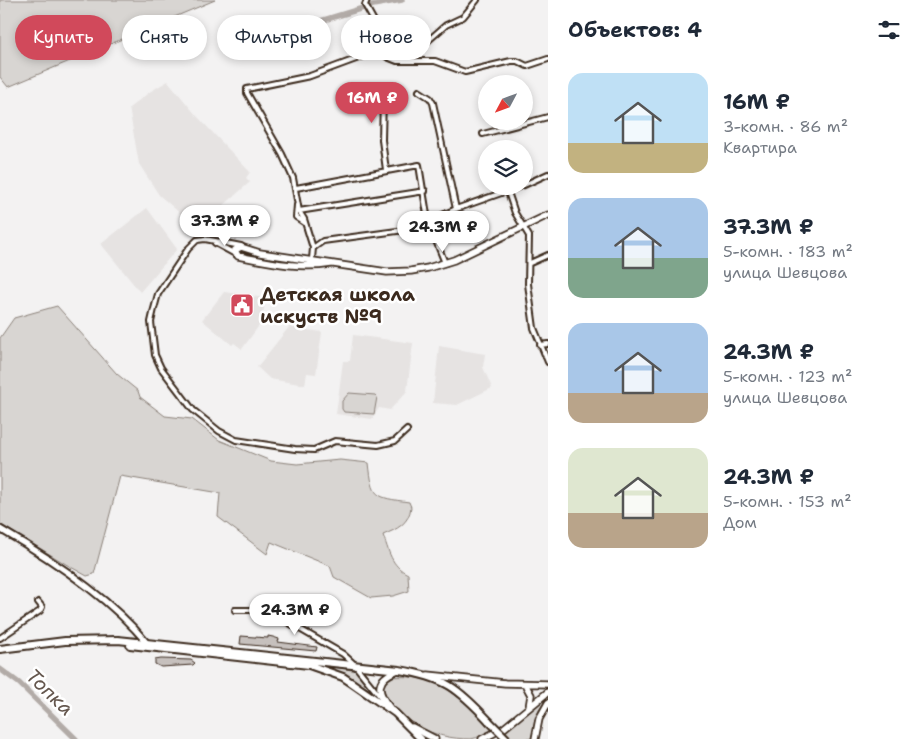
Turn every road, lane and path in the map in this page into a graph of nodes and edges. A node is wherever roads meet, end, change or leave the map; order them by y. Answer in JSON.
{"nodes":[{"id":1,"x":367,"y":0,"type":"edge"},
{"id":2,"x":477,"y":0,"type":"edge"},
{"id":3,"x":371,"y":15,"type":"edge"},
{"id":4,"x":548,"y":59,"type":"edge"},
{"id":5,"x":353,"y":60,"type":"edge"},
{"id":6,"x":394,"y":60,"type":"edge"},
{"id":7,"x":405,"y":61,"type":"junction"},
{"id":8,"x":419,"y":90,"type":"dead end"},
{"id":9,"x":342,"y":99,"type":"dead end"},
{"id":10,"x":548,"y":118,"type":"edge"},
{"id":11,"x":483,"y":134,"type":"dead end"},
{"id":12,"x":386,"y":170,"type":"junction"},
{"id":13,"x":548,"y":174,"type":"edge"},
{"id":14,"x":533,"y":181,"type":"edge"},
{"id":15,"x":296,"y":188,"type":"junction"},
{"id":16,"x":424,"y":191,"type":"junction"},
{"id":17,"x":499,"y":195,"type":"edge"},
{"id":18,"x":509,"y":195,"type":"edge"},
{"id":19,"x":298,"y":196,"type":"junction"},
{"id":20,"x":456,"y":209,"type":"junction"},
{"id":21,"x":310,"y":210,"type":"junction"},
{"id":22,"x":300,"y":212,"type":"junction"},
{"id":23,"x":548,"y":215,"type":"edge"},
{"id":24,"x":305,"y":221,"type":"junction"},
{"id":25,"x":428,"y":221,"type":"junction"},
{"id":26,"x":524,"y":226,"type":"junction"},
{"id":27,"x":211,"y":240,"type":"junction"},
{"id":28,"x":241,"y":246,"type":"junction"},
{"id":29,"x":312,"y":248,"type":"junction"},
{"id":30,"x":548,"y":255,"type":"edge"},
{"id":31,"x":238,"y":256,"type":"junction"},
{"id":32,"x":312,"y":260,"type":"junction"},
{"id":33,"x":445,"y":263,"type":"junction"},
{"id":34,"x":530,"y":263,"type":"junction"},
{"id":35,"x":331,"y":264,"type":"junction"},
{"id":36,"x":548,"y":344,"type":"edge"},
{"id":37,"x":540,"y":345,"type":"junction"},
{"id":38,"x":548,"y":362,"type":"edge"},
{"id":39,"x":407,"y":430,"type":"dead end"},
{"id":40,"x":0,"y":529,"type":"edge"},
{"id":41,"x":38,"y":602,"type":"dead end"},
{"id":42,"x":235,"y":610,"type":"dead end"},
{"id":43,"x":134,"y":628,"type":"junction"},
{"id":44,"x":0,"y":638,"type":"edge"},
{"id":45,"x":126,"y":641,"type":"junction"},
{"id":46,"x":148,"y":645,"type":"junction"},
{"id":47,"x":0,"y":649,"type":"edge"},
{"id":48,"x":0,"y":653,"type":"edge"},
{"id":49,"x":354,"y":664,"type":"junction"},
{"id":50,"x":399,"y":670,"type":"junction"},
{"id":51,"x":426,"y":674,"type":"junction"},
{"id":52,"x":525,"y":684,"type":"junction"},
{"id":53,"x":548,"y":684,"type":"edge"},
{"id":54,"x":548,"y":692,"type":"edge"},
{"id":55,"x":548,"y":703,"type":"edge"},
{"id":56,"x":529,"y":707,"type":"junction"},
{"id":57,"x":395,"y":713,"type":"junction"},
{"id":58,"x":421,"y":739,"type":"edge"},
{"id":59,"x":435,"y":739,"type":"edge"},
{"id":60,"x":482,"y":739,"type":"edge"},
{"id":61,"x":507,"y":739,"type":"edge"},
{"id":62,"x":535,"y":739,"type":"edge"}],
"edges":[{"from":1,"to":3,"type":"street"},
{"from":2,"to":7,"type":"street"},
{"from":4,"to":7,"type":"street"},
{"from":5,"to":15,"type":"street"},
{"from":6,"to":7,"type":"street"},
{"from":8,"to":20,"type":"street"},
{"from":9,"to":12,"type":"street"},
{"from":10,"to":11,"type":"street"},
{"from":12,"to":15,"type":"street"},
{"from":12,"to":16,"type":"street"},
{"from":13,"to":14,"type":"street"},
{"from":15,"to":19,"type":"street"},
{"from":16,"to":21,"type":"street"},
{"from":16,"to":25,"type":"street"},
{"from":17,"to":20,"type":"street"},
{"from":18,"to":26,"type":"street"},
{"from":19,"to":22,"type":"street"},
{"from":19,"to":24,"type":"street"},
{"from":20,"to":25,"type":"street"},
{"from":21,"to":22,"type":"street"},
{"from":21,"to":24,"type":"street"},
{"from":22,"to":24,"type":"street"},
{"from":23,"to":26,"type":"main road"},
{"from":24,"to":29,"type":"street"},
{"from":25,"to":29,"type":"street"},
{"from":25,"to":33,"type":"street"},
{"from":26,"to":33,"type":"main road"},
{"from":26,"to":34,"type":"street"},
{"from":27,"to":28,"type":"street"},
{"from":27,"to":31,"type":"street"},
{"from":27,"to":39,"type":"street"},
{"from":28,"to":31,"type":"main road"},
{"from":28,"to":32,"type":"main road"},
{"from":29,"to":32,"type":"street"},
{"from":30,"to":34,"type":"street"},
{"from":31,"to":35,"type":"main road"},
{"from":32,"to":35,"type":"main road"},
{"from":33,"to":35,"type":"main road"},
{"from":34,"to":37,"type":"street"},
{"from":36,"to":37,"type":"street"},
{"from":37,"to":38,"type":"street"},
{"from":40,"to":43,"type":"street"},
{"from":41,"to":44,"type":"street"},
{"from":42,"to":49,"type":"street"},
{"from":43,"to":45,"type":"street"},
{"from":43,"to":46,"type":"street"},
{"from":45,"to":46,"type":"main road"},
{"from":45,"to":47,"type":"main road"},
{"from":46,"to":48,"type":"main road"},
{"from":46,"to":49,"type":"main road"},
{"from":46,"to":57,"type":"main road"},
{"from":49,"to":50,"type":"main road"},
{"from":49,"to":57,"type":"street"},
{"from":50,"to":51,"type":"main road"},
{"from":50,"to":57,"type":"main road"},
{"from":51,"to":52,"type":"main road"},
{"from":51,"to":61,"type":"main road","bridge":true},
{"from":52,"to":53,"type":"main road"},
{"from":52,"to":56,"type":"main road"},
{"from":54,"to":56,"type":"main road"},
{"from":55,"to":62,"type":"main road"},
{"from":56,"to":60,"type":"main road"},
{"from":57,"to":58,"type":"main road"},
{"from":57,"to":59,"type":"main road"}]}
